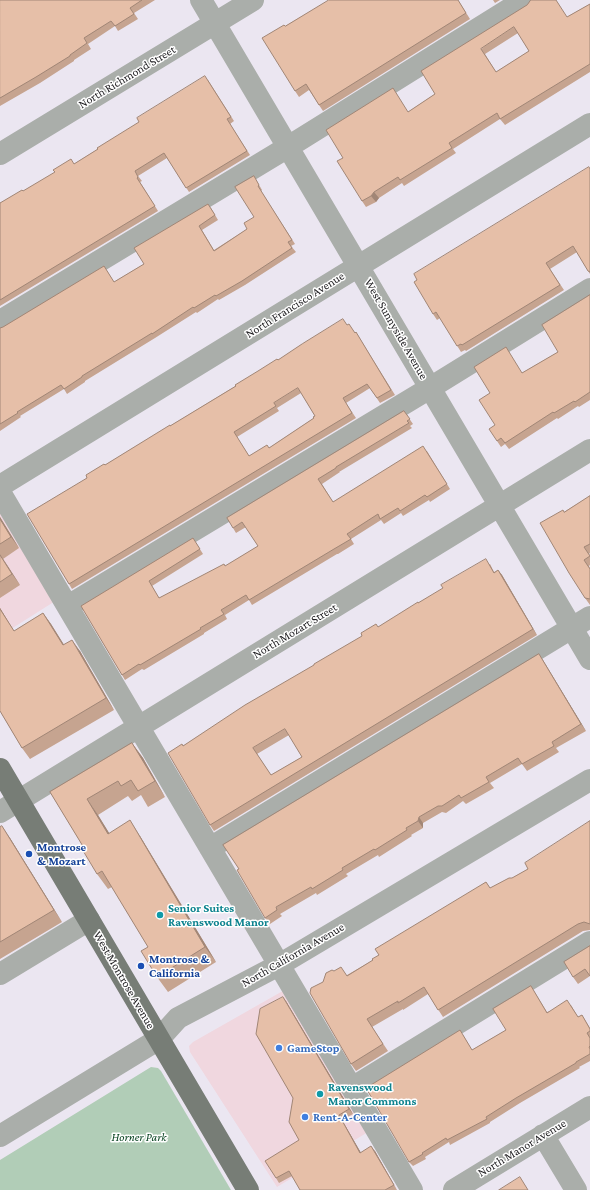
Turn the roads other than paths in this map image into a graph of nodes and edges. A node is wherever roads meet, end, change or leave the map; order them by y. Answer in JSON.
{"nodes":[{"id":1,"x":201,"y":0,"type":"edge"},
{"id":2,"x":253,"y":0,"type":"edge"},
{"id":3,"x":524,"y":0,"type":"edge"},
{"id":4,"x":215,"y":23,"type":"junction"},
{"id":5,"x":590,"y":124,"type":"edge"},
{"id":6,"x":288,"y":148,"type":"junction"},
{"id":7,"x":0,"y":154,"type":"edge"},
{"id":8,"x":358,"y":266,"type":"junction"},
{"id":9,"x":590,"y":289,"type":"edge"},
{"id":10,"x":0,"y":321,"type":"edge"},
{"id":11,"x":430,"y":388,"type":"junction"},
{"id":12,"x":590,"y":450,"type":"edge"},
{"id":13,"x":0,"y":486,"type":"edge"},
{"id":14,"x":0,"y":492,"type":"edge"},
{"id":15,"x":500,"y":506,"type":"junction"},
{"id":16,"x":68,"y":606,"type":"junction"},
{"id":17,"x":581,"y":622,"type":"edge"},
{"id":18,"x":590,"y":659,"type":"edge"},
{"id":19,"x":138,"y":726,"type":"junction"},
{"id":20,"x":0,"y":769,"type":"edge"},
{"id":21,"x":590,"y":780,"type":"edge"},
{"id":22,"x":19,"y":800,"type":"junction"},
{"id":23,"x":0,"y":812,"type":"edge"},
{"id":24,"x":210,"y":848,"type":"junction"},
{"id":25,"x":89,"y":920,"type":"junction"},
{"id":26,"x":590,"y":942,"type":"edge"},
{"id":27,"x":279,"y":965,"type":"junction"},
{"id":28,"x":0,"y":974,"type":"edge"},
{"id":29,"x":158,"y":1039,"type":"junction"},
{"id":30,"x":352,"y":1088,"type":"junction"},
{"id":31,"x":590,"y":1107,"type":"edge"},
{"id":32,"x":543,"y":1135,"type":"junction"},
{"id":33,"x":0,"y":1136,"type":"edge"},
{"id":34,"x":248,"y":1190,"type":"edge"},
{"id":35,"x":412,"y":1190,"type":"edge"},
{"id":36,"x":454,"y":1190,"type":"edge"},
{"id":37,"x":576,"y":1190,"type":"edge"}],
"edges":[{"from":1,"to":4,"type":"street","name":"West Sunnyside Avenue"},
{"from":2,"to":4,"type":"street","name":"North Richmond Street"},
{"from":3,"to":6,"type":"street"},
{"from":4,"to":6,"type":"street","name":"West Sunnyside Avenue"},
{"from":4,"to":7,"type":"street","name":"North Richmond Street"},
{"from":5,"to":8,"type":"street","name":"North Francisco Avenue"},
{"from":6,"to":8,"type":"street","name":"West Sunnyside Avenue"},
{"from":6,"to":10,"type":"street"},
{"from":8,"to":11,"type":"street","name":"West Sunnyside Avenue"},
{"from":8,"to":13,"type":"street","name":"North Francisco Avenue"},
{"from":9,"to":11,"type":"street"},
{"from":11,"to":15,"type":"street","name":"West Sunnyside Avenue"},
{"from":11,"to":16,"type":"street"},
{"from":12,"to":15,"type":"street","name":"North Mozart Street"},
{"from":14,"to":16,"type":"street"},
{"from":15,"to":17,"type":"street","name":"West Sunnyside Avenue"},
{"from":15,"to":19,"type":"street","name":"North Mozart Street"},
{"from":16,"to":19,"type":"street"},
{"from":17,"to":18,"type":"street","name":"West Sunnyside Avenue"},
{"from":17,"to":24,"type":"street"},
{"from":19,"to":22,"type":"street","name":"North Mozart Street"},
{"from":19,"to":24,"type":"street"},
{"from":20,"to":22,"type":"main road","name":"West Montrose Avenue"},
{"from":21,"to":27,"type":"street","name":"North California Avenue"},
{"from":22,"to":23,"type":"street","name":"North Mozart Street"},
{"from":22,"to":25,"type":"main road","name":"West Montrose Avenue"},
{"from":24,"to":27,"type":"street"},
{"from":25,"to":28,"type":"street"},
{"from":25,"to":29,"type":"main road","name":"West Montrose Avenue"},
{"from":26,"to":30,"type":"street"},
{"from":27,"to":29,"type":"street","name":"North California Avenue"},
{"from":27,"to":30,"type":"street"},
{"from":29,"to":33,"type":"street","name":"North California Avenue"},
{"from":29,"to":34,"type":"main road","name":"West Montrose Avenue"},
{"from":30,"to":35,"type":"street"},
{"from":31,"to":32,"type":"street","name":"North Manor Avenue"},
{"from":32,"to":36,"type":"street","name":"North Manor Avenue"},
{"from":32,"to":37,"type":"street"}]}
